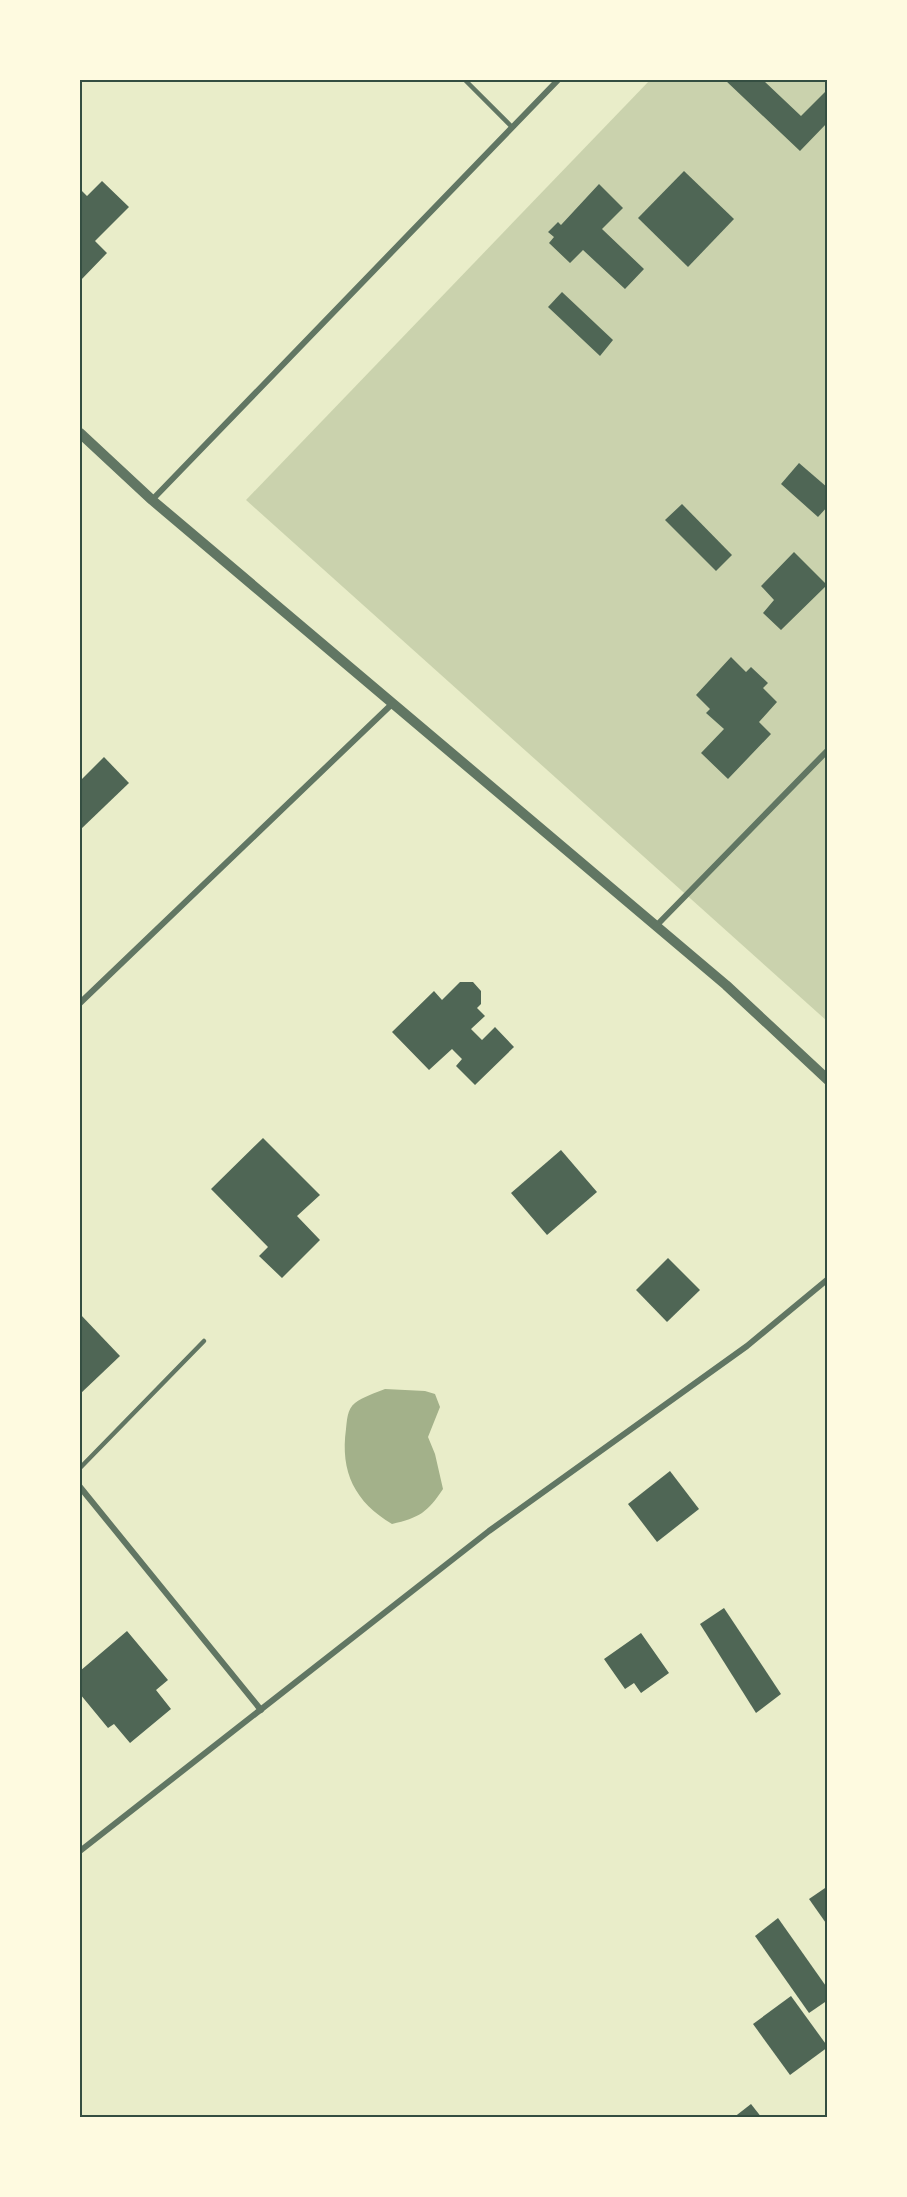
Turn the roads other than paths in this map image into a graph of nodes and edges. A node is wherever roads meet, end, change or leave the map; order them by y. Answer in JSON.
{"nodes":[{"id":1,"x":465,"y":80,"type":"edge"},
{"id":2,"x":558,"y":80,"type":"edge"},
{"id":3,"x":512,"y":127,"type":"junction"},
{"id":4,"x":80,"y":433,"type":"edge"},
{"id":5,"x":152,"y":500,"type":"junction"},
{"id":6,"x":392,"y":704,"type":"junction"},
{"id":7,"x":828,"y":750,"type":"edge"},
{"id":8,"x":656,"y":926,"type":"junction"},
{"id":9,"x":80,"y":1004,"type":"edge"},
{"id":10,"x":828,"y":1080,"type":"edge"},
{"id":11,"x":828,"y":1279,"type":"edge"},
{"id":12,"x":204,"y":1341,"type":"dead end"},
{"id":13,"x":80,"y":1468,"type":"edge"},
{"id":14,"x":80,"y":1486,"type":"edge"},
{"id":15,"x":261,"y":1710,"type":"junction"},
{"id":16,"x":80,"y":1851,"type":"edge"}],
"edges":[{"from":1,"to":3,"type":"lane"},
{"from":2,"to":3,"type":"street"},
{"from":3,"to":5,"type":"street"},
{"from":4,"to":5,"type":"street"},
{"from":5,"to":6,"type":"street"},
{"from":6,"to":8,"type":"street"},
{"from":6,"to":9,"type":"street"},
{"from":7,"to":8,"type":"street"},
{"from":8,"to":10,"type":"street"},
{"from":11,"to":15,"type":"street"},
{"from":12,"to":13,"type":"lane"},
{"from":14,"to":15,"type":"street"},
{"from":15,"to":16,"type":"street"}]}
